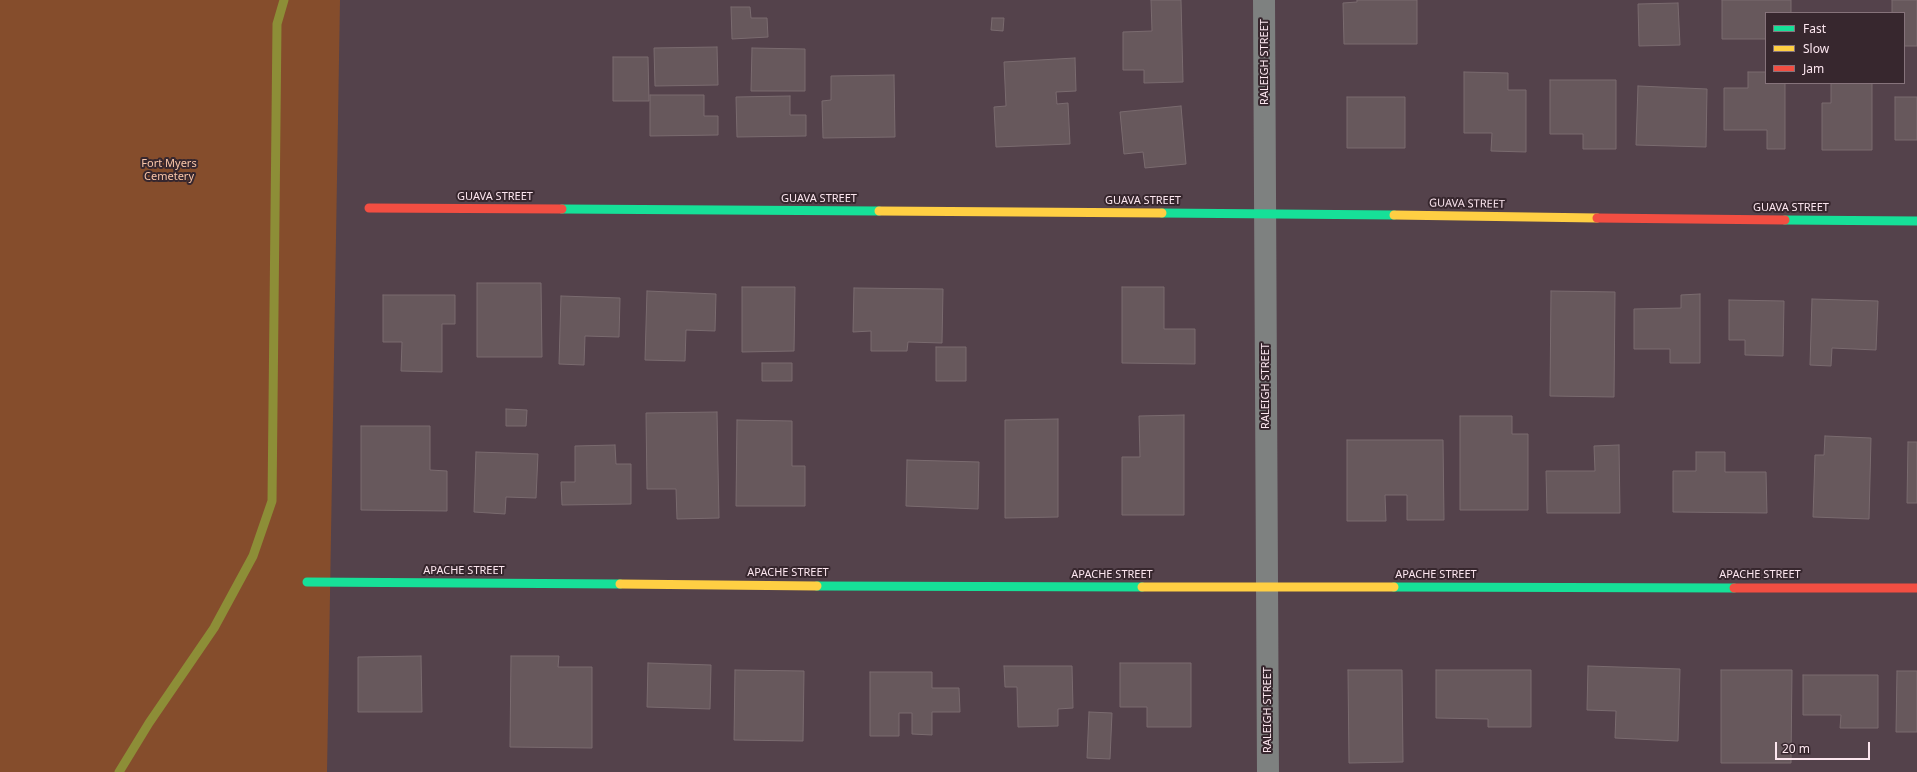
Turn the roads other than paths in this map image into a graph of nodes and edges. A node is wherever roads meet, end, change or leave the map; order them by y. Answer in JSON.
{"nodes":[{"id":1,"x":1264,"y":0,"type":"edge"},
{"id":2,"x":369,"y":208,"type":"dead end"},
{"id":3,"x":1265,"y":214,"type":"junction"},
{"id":4,"x":1917,"y":220,"type":"edge"},
{"id":5,"x":307,"y":582,"type":"dead end"},
{"id":6,"x":1268,"y":588,"type":"junction"},
{"id":7,"x":1917,"y":588,"type":"edge"},
{"id":8,"x":1268,"y":772,"type":"edge"}],
"edges":[{"from":1,"to":3,"type":"street","name":"RALEIGH STREET"},
{"from":2,"to":3,"type":"street","name":"GUAVA STREET"},
{"from":3,"to":4,"type":"street","name":"GUAVA STREET"},
{"from":3,"to":6,"type":"street","name":"RALEIGH STREET"},
{"from":5,"to":6,"type":"street","name":"APACHE STREET"},
{"from":6,"to":7,"type":"street","name":"APACHE STREET"},
{"from":6,"to":8,"type":"street","name":"RALEIGH STREET"}]}
